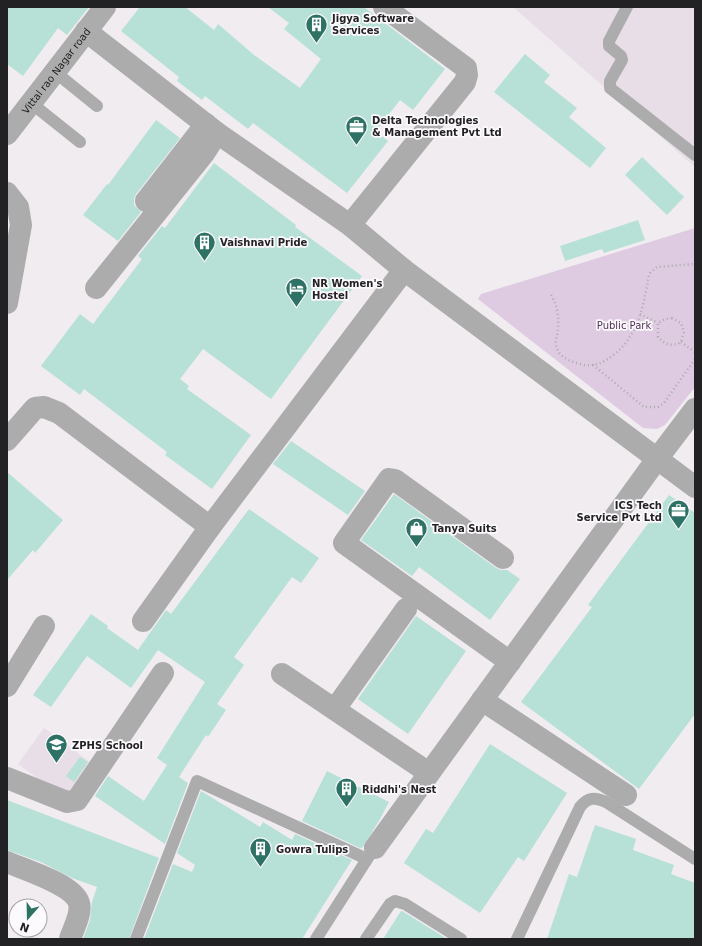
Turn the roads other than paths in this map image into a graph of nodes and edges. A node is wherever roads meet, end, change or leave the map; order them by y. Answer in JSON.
{"nodes":[{"id":1,"x":105,"y":7,"type":"edge"},
{"id":2,"x":384,"y":7,"type":"edge"},
{"id":3,"x":627,"y":7,"type":"edge"},
{"id":4,"x":86,"y":31,"type":"junction"},
{"id":5,"x":55,"y":72,"type":"junction"},
{"id":6,"x":31,"y":103,"type":"junction"},
{"id":7,"x":97,"y":106,"type":"dead end"},
{"id":8,"x":211,"y":128,"type":"junction"},
{"id":9,"x":7,"y":134,"type":"edge"},
{"id":10,"x":80,"y":142,"type":"dead end"},
{"id":11,"x":695,"y":155,"type":"edge"},
{"id":12,"x":7,"y":193,"type":"edge"},
{"id":13,"x":146,"y":202,"type":"dead end"},
{"id":14,"x":350,"y":225,"type":"junction"},
{"id":15,"x":404,"y":270,"type":"junction"},
{"id":16,"x":96,"y":288,"type":"dead end"},
{"id":17,"x":7,"y":303,"type":"edge"},
{"id":18,"x":695,"y":409,"type":"edge"},
{"id":19,"x":7,"y":440,"type":"edge"},
{"id":20,"x":656,"y":459,"type":"junction"},
{"id":21,"x":695,"y":487,"type":"edge"},
{"id":22,"x":210,"y":527,"type":"junction"},
{"id":23,"x":503,"y":558,"type":"dead end"},
{"id":24,"x":406,"y":609,"type":"dead end"},
{"id":25,"x":143,"y":621,"type":"dead end"},
{"id":26,"x":44,"y":626,"type":"dead end"},
{"id":27,"x":510,"y":662,"type":"junction"},
{"id":28,"x":163,"y":673,"type":"dead end"},
{"id":29,"x":282,"y":674,"type":"dead end"},
{"id":30,"x":7,"y":686,"type":"edge"},
{"id":31,"x":482,"y":700,"type":"junction"},
{"id":32,"x":335,"y":710,"type":"junction"},
{"id":33,"x":429,"y":773,"type":"junction"},
{"id":34,"x":7,"y":778,"type":"edge"},
{"id":35,"x":626,"y":795,"type":"dead end"},
{"id":36,"x":371,"y":853,"type":"junction"},
{"id":37,"x":695,"y":859,"type":"edge"},
{"id":38,"x":7,"y":862,"type":"edge"},
{"id":39,"x":70,"y":939,"type":"edge"},
{"id":40,"x":136,"y":939,"type":"edge"},
{"id":41,"x":316,"y":939,"type":"edge"},
{"id":42,"x":366,"y":939,"type":"edge"},
{"id":43,"x":461,"y":939,"type":"edge"},
{"id":44,"x":517,"y":939,"type":"edge"}],
"edges":[{"from":1,"to":4,"type":"street","name":"Vittal rao Nagar road"},
{"from":2,"to":14,"type":"street"},
{"from":3,"to":11,"type":"lane"},
{"from":4,"to":5,"type":"street","name":"Vittal rao Nagar road"},
{"from":4,"to":8,"type":"street"},
{"from":5,"to":6,"type":"street","name":"Vittal rao Nagar road"},
{"from":5,"to":7,"type":"lane"},
{"from":6,"to":9,"type":"street","name":"Vittal rao Nagar road"},
{"from":6,"to":10,"type":"lane"},
{"from":8,"to":13,"type":"street"},
{"from":8,"to":14,"type":"street"},
{"from":8,"to":16,"type":"street"},
{"from":12,"to":17,"type":"street"},
{"from":14,"to":15,"type":"street"},
{"from":15,"to":20,"type":"street"},
{"from":15,"to":22,"type":"street"},
{"from":18,"to":20,"type":"street"},
{"from":19,"to":22,"type":"street"},
{"from":20,"to":21,"type":"street"},
{"from":20,"to":27,"type":"street"},
{"from":22,"to":25,"type":"street"},
{"from":23,"to":27,"type":"street"},
{"from":24,"to":32,"type":"street"},
{"from":26,"to":30,"type":"street"},
{"from":27,"to":31,"type":"street"},
{"from":28,"to":34,"type":"street"},
{"from":29,"to":32,"type":"street"},
{"from":31,"to":33,"type":"street"},
{"from":31,"to":35,"type":"street"},
{"from":32,"to":33,"type":"street"},
{"from":33,"to":36,"type":"street"},
{"from":36,"to":40,"type":"lane"},
{"from":36,"to":41,"type":"lane"},
{"from":37,"to":44,"type":"lane"},
{"from":38,"to":39,"type":"street"},
{"from":42,"to":43,"type":"lane"}]}
